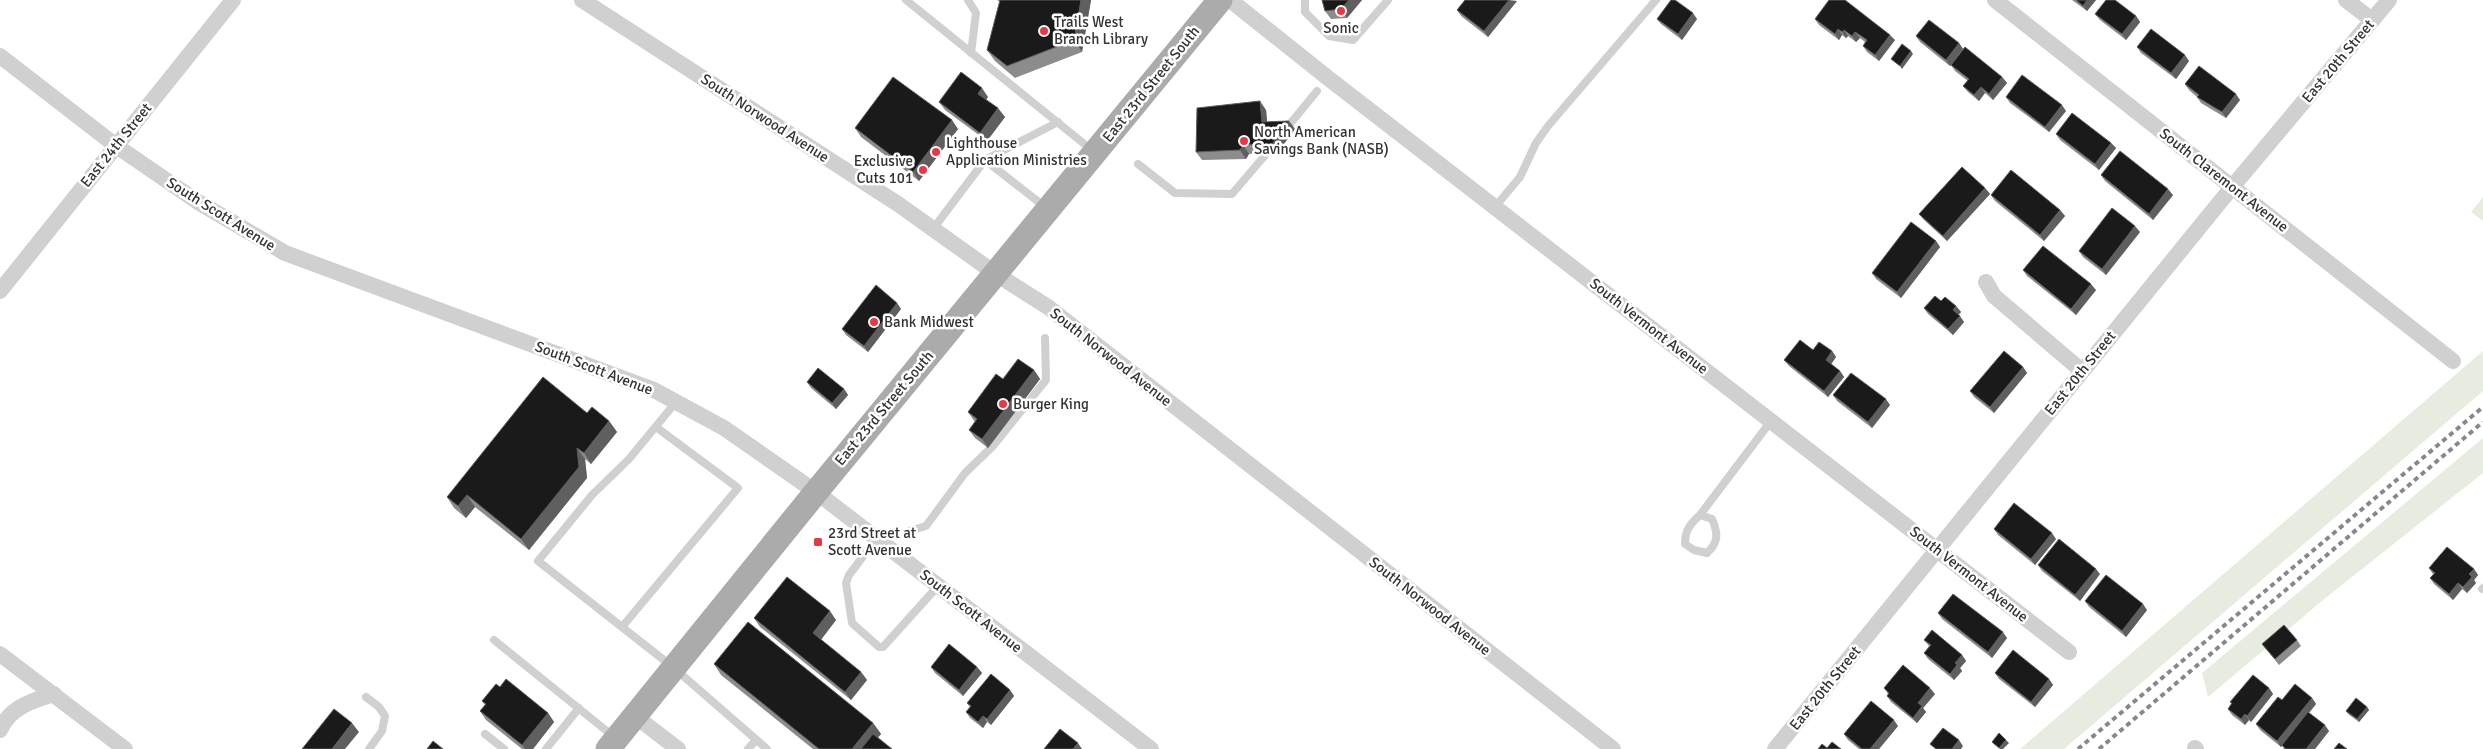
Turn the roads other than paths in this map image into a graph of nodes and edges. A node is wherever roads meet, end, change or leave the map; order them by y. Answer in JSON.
{"nodes":[{"id":1,"x":233,"y":0,"type":"edge"},
{"id":2,"x":582,"y":0,"type":"edge"},
{"id":3,"x":906,"y":0,"type":"edge"},
{"id":4,"x":968,"y":0,"type":"edge"},
{"id":5,"x":1220,"y":0,"type":"edge"},
{"id":6,"x":1230,"y":0,"type":"edge"},
{"id":7,"x":1305,"y":0,"type":"edge"},
{"id":8,"x":1388,"y":0,"type":"edge"},
{"id":9,"x":1656,"y":0,"type":"edge"},
{"id":10,"x":1995,"y":0,"type":"edge"},
{"id":11,"x":2346,"y":0,"type":"edge"},
{"id":12,"x":2389,"y":0,"type":"edge"},
{"id":13,"x":2372,"y":20,"type":"junction"},
{"id":14,"x":972,"y":53,"type":"junction"},
{"id":15,"x":0,"y":56,"type":"edge"},
{"id":16,"x":1317,"y":91,"type":"dead end"},
{"id":17,"x":1058,"y":122,"type":"junction"},
{"id":18,"x":1285,"y":130,"type":"edge"},
{"id":19,"x":115,"y":145,"type":"junction"},
{"id":20,"x":1095,"y":152,"type":"junction"},
{"id":21,"x":1267,"y":153,"type":"edge"},
{"id":22,"x":985,"y":160,"type":"junction"},
{"id":23,"x":1138,"y":164,"type":"dead end"},
{"id":24,"x":2233,"y":186,"type":"junction"},
{"id":25,"x":1495,"y":207,"type":"junction"},
{"id":26,"x":1048,"y":209,"type":"junction"},
{"id":27,"x":933,"y":230,"type":"junction"},
{"id":28,"x":996,"y":274,"type":"junction"},
{"id":29,"x":1986,"y":282,"type":"dead end"},
{"id":30,"x":0,"y":291,"type":"edge"},
{"id":31,"x":1045,"y":338,"type":"dead end"},
{"id":32,"x":2453,"y":361,"type":"dead end"},
{"id":33,"x":2082,"y":371,"type":"junction"},
{"id":34,"x":676,"y":402,"type":"junction"},
{"id":35,"x":1771,"y":421,"type":"junction"},
{"id":36,"x":656,"y":427,"type":"junction"},
{"id":37,"x":816,"y":492,"type":"junction"},
{"id":38,"x":1700,"y":515,"type":"junction"},
{"id":39,"x":906,"y":532,"type":"dead end"},
{"id":40,"x":877,"y":538,"type":"junction"},
{"id":41,"x":1937,"y":549,"type":"junction"},
{"id":42,"x":938,"y":586,"type":"junction"},
{"id":43,"x":622,"y":627,"type":"junction"},
{"id":44,"x":494,"y":640,"type":"dead end"},
{"id":45,"x":2069,"y":652,"type":"dead end"},
{"id":46,"x":0,"y":654,"type":"edge"},
{"id":47,"x":674,"y":668,"type":"junction"},
{"id":48,"x":54,"y":694,"type":"junction"},
{"id":49,"x":366,"y":697,"type":"dead end"},
{"id":50,"x":579,"y":708,"type":"junction"},
{"id":51,"x":635,"y":716,"type":"junction"},
{"id":52,"x":0,"y":730,"type":"edge"},
{"id":53,"x":485,"y":734,"type":"dead end"},
{"id":54,"x":756,"y":740,"type":"junction"},
{"id":55,"x":612,"y":744,"type":"edge"},
{"id":56,"x":125,"y":749,"type":"edge"},
{"id":57,"x":369,"y":749,"type":"edge"},
{"id":58,"x":504,"y":749,"type":"edge"},
{"id":59,"x":546,"y":749,"type":"edge"},
{"id":60,"x":678,"y":749,"type":"edge"},
{"id":61,"x":748,"y":749,"type":"edge"},
{"id":62,"x":767,"y":749,"type":"edge"},
{"id":63,"x":1151,"y":749,"type":"edge"},
{"id":64,"x":1613,"y":749,"type":"edge"},
{"id":65,"x":1775,"y":749,"type":"edge"}],
"edges":[{"from":1,"to":19,"type":"street","name":"East 24th Street"},
{"from":2,"to":27,"type":"street","name":"South Norwood Avenue"},
{"from":3,"to":14,"type":"lane"},
{"from":4,"to":14,"type":"lane"},
{"from":5,"to":20,"type":"main road","name":"East 23rd Street South"},
{"from":6,"to":25,"type":"street","name":"South Vermont Avenue"},
{"from":7,"to":8,"type":"lane"},
{"from":9,"to":25,"type":"lane"},
{"from":10,"to":24,"type":"street","name":"South Claremont Avenue"},
{"from":11,"to":13,"type":"street"},
{"from":12,"to":13,"type":"street","name":"East 20th Street"},
{"from":13,"to":24,"type":"street","name":"East 20th Street"},
{"from":14,"to":17,"type":"lane"},
{"from":15,"to":19,"type":"street","name":"South Scott Avenue"},
{"from":16,"to":18,"type":"lane"},
{"from":17,"to":20,"type":"lane"},
{"from":17,"to":22,"type":"lane"},
{"from":19,"to":30,"type":"street","name":"East 24th Street"},
{"from":19,"to":34,"type":"street","name":"South Scott Avenue"},
{"from":20,"to":26,"type":"main road","name":"East 23rd Street South"},
{"from":21,"to":23,"type":"lane"},
{"from":22,"to":26,"type":"lane"},
{"from":22,"to":27,"type":"lane"},
{"from":24,"to":32,"type":"street","name":"South Claremont Avenue"},
{"from":24,"to":33,"type":"street","name":"East 20th Street"},
{"from":25,"to":35,"type":"street","name":"South Vermont Avenue"},
{"from":26,"to":28,"type":"main road","name":"East 23rd Street South"},
{"from":27,"to":28,"type":"street","name":"South Norwood Avenue"},
{"from":28,"to":37,"type":"main road","name":"East 23rd Street South"},
{"from":28,"to":64,"type":"street","name":"South Norwood Avenue"},
{"from":29,"to":33,"type":"street"},
{"from":31,"to":39,"type":"lane"},
{"from":33,"to":41,"type":"street","name":"East 20th Street"},
{"from":34,"to":36,"type":"lane"},
{"from":34,"to":37,"type":"street","name":"South Scott Avenue"},
{"from":35,"to":38,"type":"lane"},
{"from":35,"to":41,"type":"street","name":"South Vermont Avenue"},
{"from":36,"to":43,"type":"lane"},
{"from":36,"to":43,"type":"lane"},
{"from":37,"to":40,"type":"street","name":"South Scott Avenue"},
{"from":37,"to":47,"type":"main road","name":"East 23rd Street South"},
{"from":38,"to":38,"type":"lane"},
{"from":40,"to":42,"type":"street","name":"South Scott Avenue"},
{"from":40,"to":42,"type":"lane"},
{"from":41,"to":45,"type":"street","name":"South Vermont Avenue"},
{"from":41,"to":65,"type":"street","name":"East 20th Street"},
{"from":42,"to":63,"type":"street","name":"South Scott Avenue"},
{"from":43,"to":47,"type":"lane"},
{"from":44,"to":50,"type":"lane"},
{"from":46,"to":48,"type":"street"},
{"from":47,"to":51,"type":"main road","name":"East 23rd Street South"},
{"from":47,"to":54,"type":"lane"},
{"from":48,"to":52,"type":"street"},
{"from":48,"to":56,"type":"street"},
{"from":49,"to":57,"type":"lane"},
{"from":50,"to":55,"type":"lane"},
{"from":50,"to":59,"type":"lane"},
{"from":51,"to":55,"type":"main road","name":"East 23rd Street South"},
{"from":51,"to":60,"type":"street"},
{"from":53,"to":58,"type":"lane"},
{"from":54,"to":61,"type":"lane"},
{"from":54,"to":62,"type":"lane"}]}
